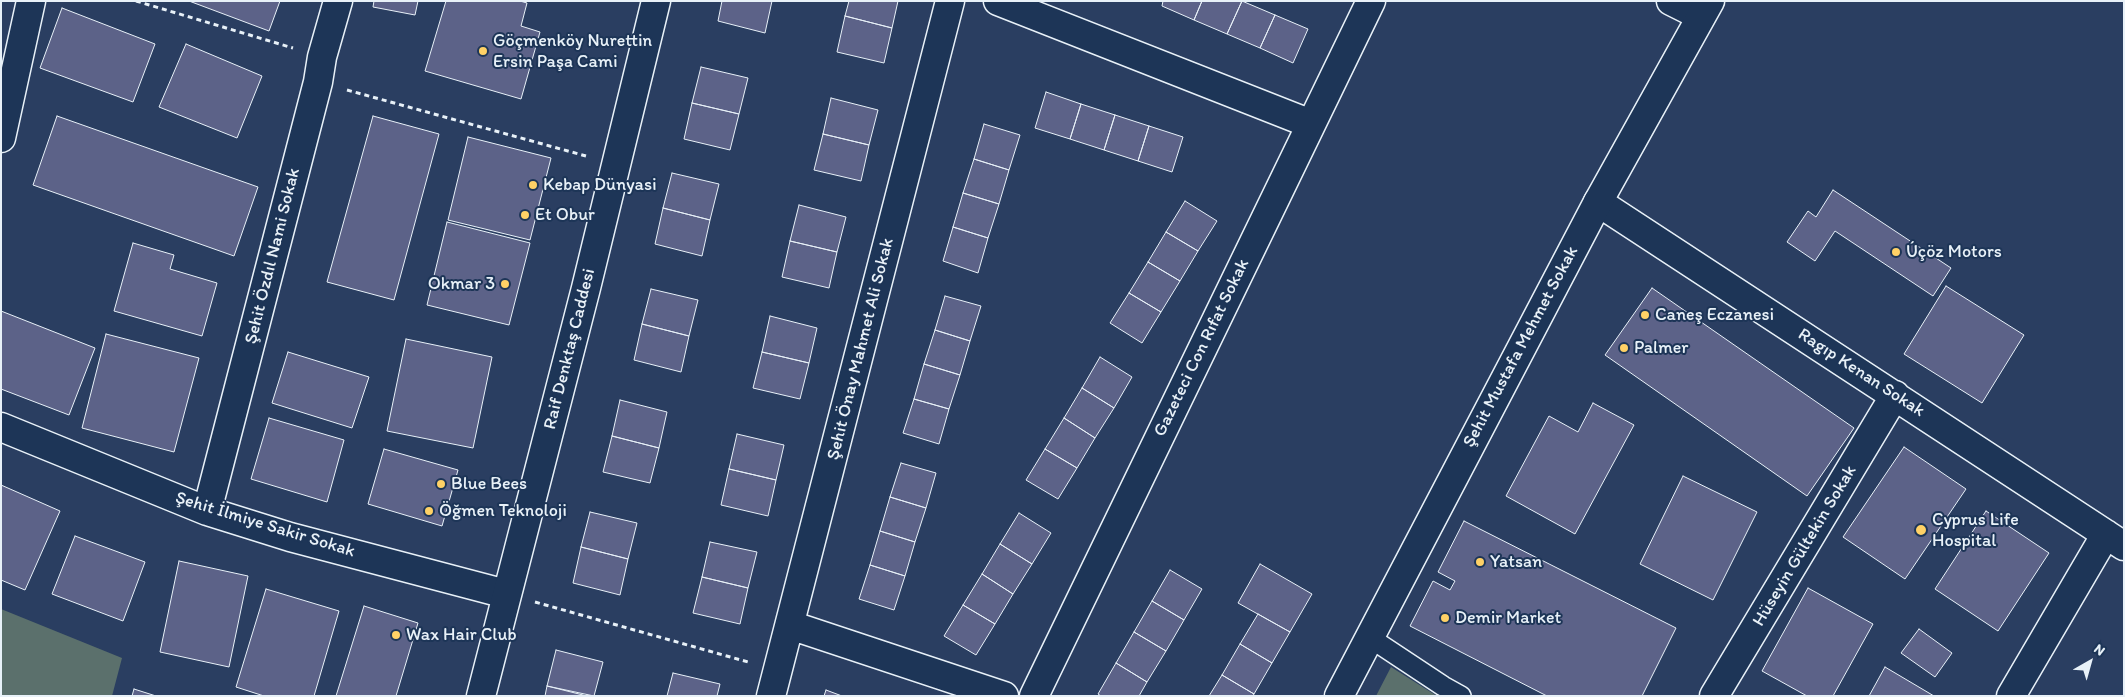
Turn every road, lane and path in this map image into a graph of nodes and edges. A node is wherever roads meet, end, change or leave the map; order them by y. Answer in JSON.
{"nodes":[{"id":1,"x":31,"y":1,"type":"edge"},
{"id":2,"x":136,"y":1,"type":"edge"},
{"id":3,"x":338,"y":1,"type":"edge"},
{"id":4,"x":656,"y":1,"type":"edge"},
{"id":5,"x":950,"y":1,"type":"edge"},
{"id":6,"x":998,"y":1,"type":"edge"},
{"id":7,"x":1371,"y":1,"type":"edge"},
{"id":8,"x":1671,"y":1,"type":"edge"},
{"id":9,"x":1706,"y":8,"type":"edge"},
{"id":10,"x":320,"y":69,"type":"junction"},
{"id":11,"x":1311,"y":124,"type":"junction"},
{"id":12,"x":1,"y":138,"type":"edge"},
{"id":13,"x":616,"y":165,"type":"junction"},
{"id":14,"x":1598,"y":202,"type":"junction"},
{"id":15,"x":1895,"y":395,"type":"junction"},
{"id":16,"x":1,"y":427,"type":"edge"},
{"id":17,"x":207,"y":511,"type":"junction"},
{"id":18,"x":2115,"y":540,"type":"edge"},
{"id":19,"x":506,"y":594,"type":"junction"},
{"id":20,"x":790,"y":625,"type":"junction"},
{"id":21,"x":1369,"y":638,"type":"junction"},
{"id":22,"x":774,"y":683,"type":"edge"},
{"id":23,"x":480,"y":696,"type":"edge"},
{"id":24,"x":1004,"y":696,"type":"edge"},
{"id":25,"x":1034,"y":696,"type":"edge"},
{"id":26,"x":1339,"y":696,"type":"edge"},
{"id":27,"x":1461,"y":696,"type":"edge"},
{"id":28,"x":1714,"y":696,"type":"edge"},
{"id":29,"x":2012,"y":696,"type":"edge"}],
"edges":[{"from":1,"to":12,"type":"street"},
{"from":2,"to":10,"type":"path"},
{"from":3,"to":10,"type":"street","name":"Şehit Özdıl Nami Sokak"},
{"from":4,"to":13,"type":"street","name":"Raif Denktaş Caddesi"},
{"from":5,"to":20,"type":"street","name":"Şehit Önay Mahmet Ali Sokak"},
{"from":6,"to":11,"type":"street"},
{"from":7,"to":11,"type":"street","name":"Gazeteci Con Rıfat Sokak"},
{"from":8,"to":9,"type":"street"},
{"from":9,"to":14,"type":"street","name":"Şehit Mustafa Mehmet Sokak"},
{"from":10,"to":13,"type":"path"},
{"from":10,"to":17,"type":"street","name":"Şehit Özdıl Nami Sokak"},
{"from":11,"to":25,"type":"street","name":"Gazeteci Con Rıfat Sokak"},
{"from":13,"to":19,"type":"street","name":"Raif Denktaş Caddesi"},
{"from":14,"to":15,"type":"street","name":"Ragıp Kenan Sokak"},
{"from":14,"to":21,"type":"street","name":"Şehit Mustafa Mehmet Sokak"},
{"from":15,"to":18,"type":"street","name":"Ragıp Kenan Sokak"},
{"from":15,"to":28,"type":"street","name":"Hüseyin Gültekin Sokak"},
{"from":16,"to":17,"type":"street","name":"Şehit İlmiye Sakir Sokak"},
{"from":17,"to":19,"type":"street","name":"Şehit İlmiye Sakir Sokak"},
{"from":18,"to":29,"type":"street"},
{"from":19,"to":22,"type":"path"},
{"from":19,"to":23,"type":"street","name":"Raif Denktaş Caddesi"},
{"from":20,"to":22,"type":"street","name":"Şehit Önay Mahmet Ali Sokak"},
{"from":20,"to":24,"type":"street"},
{"from":21,"to":26,"type":"street","name":"Şehit Mustafa Mehmet Sokak"},
{"from":21,"to":27,"type":"lane"}]}
